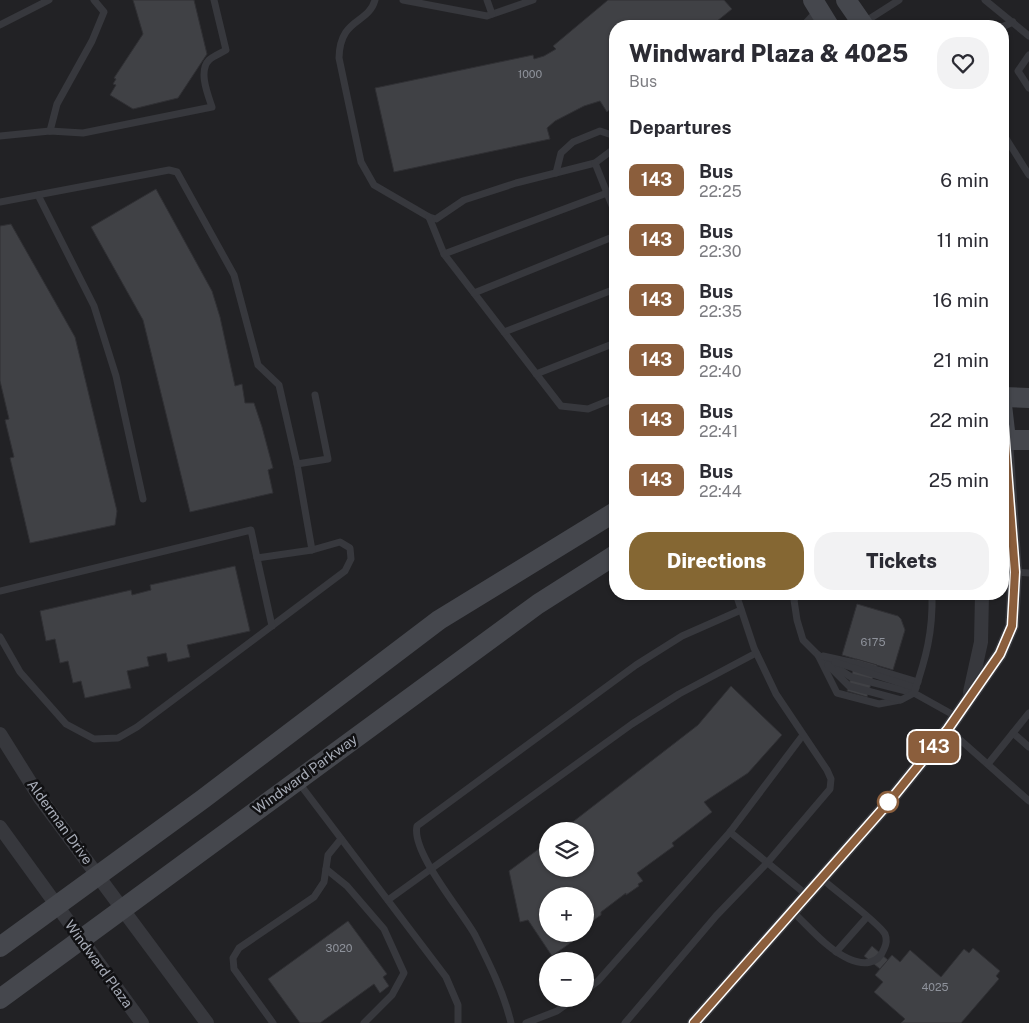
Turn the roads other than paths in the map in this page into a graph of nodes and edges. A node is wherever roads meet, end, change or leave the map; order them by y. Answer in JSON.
{"nodes":[{"id":1,"x":50,"y":0,"type":"edge"},
{"id":2,"x":94,"y":0,"type":"edge"},
{"id":3,"x":214,"y":0,"type":"edge"},
{"id":4,"x":375,"y":0,"type":"edge"},
{"id":5,"x":403,"y":0,"type":"edge"},
{"id":6,"x":487,"y":0,"type":"edge"},
{"id":7,"x":533,"y":0,"type":"edge"},
{"id":8,"x":847,"y":0,"type":"edge"},
{"id":9,"x":899,"y":0,"type":"edge"},
{"id":10,"x":985,"y":0,"type":"edge"},
{"id":11,"x":425,"y":2,"type":"edge"},
{"id":12,"x":816,"y":4,"type":"edge"},
{"id":13,"x":995,"y":4,"type":"edge"},
{"id":14,"x":492,"y":14,"type":"junction"},
{"id":15,"x":807,"y":20,"type":"edge"},
{"id":16,"x":825,"y":20,"type":"edge"},
{"id":17,"x":860,"y":20,"type":"edge"},
{"id":18,"x":870,"y":20,"type":"edge"},
{"id":19,"x":1013,"y":22,"type":"junction"},
{"id":20,"x":1009,"y":23,"type":"edge"},
{"id":21,"x":0,"y":25,"type":"edge"},
{"id":22,"x":1029,"y":36,"type":"edge"},
{"id":23,"x":1029,"y":54,"type":"edge"},
{"id":24,"x":1029,"y":88,"type":"edge"},
{"id":25,"x":50,"y":131,"type":"junction"},
{"id":26,"x":609,"y":134,"type":"edge"},
{"id":27,"x":0,"y":136,"type":"edge"},
{"id":28,"x":1009,"y":143,"type":"edge"},
{"id":29,"x":609,"y":152,"type":"edge"},
{"id":30,"x":595,"y":163,"type":"junction"},
{"id":31,"x":556,"y":173,"type":"junction"},
{"id":32,"x":1029,"y":175,"type":"edge"},
{"id":33,"x":607,"y":193,"type":"junction"},
{"id":34,"x":38,"y":195,"type":"junction"},
{"id":35,"x":609,"y":198,"type":"edge"},
{"id":36,"x":0,"y":202,"type":"edge"},
{"id":37,"x":429,"y":218,"type":"junction"},
{"id":38,"x":609,"y":238,"type":"edge"},
{"id":39,"x":444,"y":254,"type":"junction"},
{"id":40,"x":609,"y":291,"type":"edge"},
{"id":41,"x":474,"y":293,"type":"junction"},
{"id":42,"x":504,"y":332,"type":"junction"},
{"id":43,"x":609,"y":345,"type":"edge"},
{"id":44,"x":536,"y":374,"type":"junction"},
{"id":45,"x":314,"y":395,"type":"dead end"},
{"id":46,"x":1009,"y":397,"type":"edge"},
{"id":47,"x":1029,"y":398,"type":"edge"},
{"id":48,"x":609,"y":400,"type":"edge"},
{"id":49,"x":1009,"y":440,"type":"edge"},
{"id":50,"x":1029,"y":440,"type":"edge"},
{"id":51,"x":297,"y":464,"type":"junction"},
{"id":52,"x":1009,"y":477,"type":"edge"},
{"id":53,"x":143,"y":499,"type":"dead end"},
{"id":54,"x":609,"y":516,"type":"edge"},
{"id":55,"x":312,"y":550,"type":"junction"},
{"id":56,"x":257,"y":558,"type":"junction"},
{"id":57,"x":609,"y":559,"type":"edge"},
{"id":58,"x":1022,"y":573,"type":"edge"},
{"id":59,"x":0,"y":591,"type":"edge"},
{"id":60,"x":738,"y":600,"type":"edge"},
{"id":61,"x":796,"y":600,"type":"edge"},
{"id":62,"x":932,"y":600,"type":"edge"},
{"id":63,"x":979,"y":600,"type":"edge"},
{"id":64,"x":741,"y":610,"type":"junction"},
{"id":65,"x":272,"y":626,"type":"junction"},
{"id":66,"x":0,"y":637,"type":"edge"},
{"id":67,"x":756,"y":653,"type":"junction"},
{"id":68,"x":818,"y":655,"type":"junction"},
{"id":69,"x":916,"y":688,"type":"junction"},
{"id":70,"x":901,"y":700,"type":"junction"},
{"id":71,"x":967,"y":703,"type":"junction"},
{"id":72,"x":1029,"y":713,"type":"edge"},
{"id":73,"x":957,"y":717,"type":"junction"},
{"id":74,"x":948,"y":729,"type":"junction"},
{"id":75,"x":1013,"y":733,"type":"junction"},
{"id":76,"x":0,"y":734,"type":"edge"},
{"id":77,"x":803,"y":735,"type":"junction"},
{"id":78,"x":1029,"y":747,"type":"edge"},
{"id":79,"x":988,"y":764,"type":"junction"},
{"id":80,"x":297,"y":780,"type":"junction"},
{"id":81,"x":1029,"y":801,"type":"edge"},
{"id":82,"x":0,"y":827,"type":"edge"},
{"id":83,"x":730,"y":832,"type":"junction"},
{"id":84,"x":341,"y":839,"type":"junction"},
{"id":85,"x":767,"y":863,"type":"junction"},
{"id":86,"x":432,"y":868,"type":"junction"},
{"id":87,"x":326,"y":869,"type":"junction"},
{"id":88,"x":98,"y":874,"type":"junction"},
{"id":89,"x":821,"y":878,"type":"junction"},
{"id":90,"x":808,"y":896,"type":"junction"},
{"id":91,"x":388,"y":900,"type":"junction"},
{"id":92,"x":56,"y":905,"type":"junction"},
{"id":93,"x":124,"y":908,"type":"junction"},
{"id":94,"x":793,"y":912,"type":"junction"},
{"id":95,"x":866,"y":917,"type":"junction"},
{"id":96,"x":81,"y":938,"type":"junction"},
{"id":97,"x":0,"y":947,"type":"edge"},
{"id":98,"x":836,"y":952,"type":"junction"},
{"id":99,"x":594,"y":984,"type":"edge"},
{"id":100,"x":0,"y":999,"type":"edge"},
{"id":101,"x":563,"y":1007,"type":"edge"},
{"id":102,"x":142,"y":1023,"type":"edge"},
{"id":103,"x":207,"y":1023,"type":"edge"},
{"id":104,"x":273,"y":1023,"type":"edge"},
{"id":105,"x":364,"y":1023,"type":"edge"},
{"id":106,"x":458,"y":1023,"type":"edge"},
{"id":107,"x":511,"y":1023,"type":"edge"},
{"id":108,"x":526,"y":1023,"type":"edge"},
{"id":109,"x":626,"y":1023,"type":"edge"},
{"id":110,"x":694,"y":1023,"type":"edge"}],
"edges":[{"from":1,"to":21,"type":"lane"},
{"from":2,"to":25,"type":"lane"},
{"from":3,"to":25,"type":"lane"},
{"from":4,"to":37,"type":"lane"},
{"from":5,"to":11,"type":"lane"},
{"from":6,"to":14,"type":"lane"},
{"from":7,"to":14,"type":"lane"},
{"from":8,"to":17,"type":"main road"},
{"from":9,"to":18,"type":"lane"},
{"from":10,"to":13,"type":"lane"},
{"from":11,"to":14,"type":"lane"},
{"from":12,"to":15,"type":"lane"},
{"from":12,"to":16,"type":"main road"},
{"from":13,"to":19,"type":"lane"},
{"from":19,"to":20,"type":"lane"},
{"from":19,"to":22,"type":"lane"},
{"from":23,"to":24,"type":"lane"},
{"from":25,"to":27,"type":"lane"},
{"from":26,"to":31,"type":"lane"},
{"from":28,"to":32,"type":"lane"},
{"from":29,"to":30,"type":"lane"},
{"from":30,"to":31,"type":"lane"},
{"from":30,"to":33,"type":"lane"},
{"from":31,"to":37,"type":"lane"},
{"from":33,"to":35,"type":"lane"},
{"from":33,"to":39,"type":"lane"},
{"from":34,"to":36,"type":"lane"},
{"from":34,"to":51,"type":"lane"},
{"from":34,"to":53,"type":"lane"},
{"from":37,"to":39,"type":"lane"},
{"from":38,"to":41,"type":"lane"},
{"from":39,"to":41,"type":"lane"},
{"from":40,"to":42,"type":"lane"},
{"from":41,"to":42,"type":"lane"},
{"from":42,"to":44,"type":"lane"},
{"from":43,"to":44,"type":"lane"},
{"from":44,"to":48,"type":"lane"},
{"from":45,"to":51,"type":"lane"},
{"from":46,"to":47,"type":"main road"},
{"from":49,"to":50,"type":"main road"},
{"from":51,"to":55,"type":"lane"},
{"from":52,"to":58,"type":"street"},
{"from":54,"to":88,"type":"main road"},
{"from":55,"to":56,"type":"lane"},
{"from":55,"to":65,"type":"lane"},
{"from":56,"to":59,"type":"lane"},
{"from":56,"to":65,"type":"lane"},
{"from":57,"to":80,"type":"main road","name":"Windward Parkway"},
{"from":58,"to":71,"type":"street"},
{"from":60,"to":64,"type":"lane"},
{"from":61,"to":68,"type":"lane"},
{"from":62,"to":69,"type":"lane"},
{"from":63,"to":71,"type":"street"},
{"from":64,"to":67,"type":"lane"},
{"from":64,"to":86,"type":"lane"},
{"from":65,"to":66,"type":"lane"},
{"from":67,"to":77,"type":"lane"},
{"from":67,"to":86,"type":"lane"},
{"from":68,"to":69,"type":"lane"},
{"from":68,"to":69,"type":"lane"},
{"from":68,"to":70,"type":"lane"},
{"from":68,"to":70,"type":"lane"},
{"from":69,"to":70,"type":"lane"},
{"from":69,"to":73,"type":"lane"},
{"from":71,"to":73,"type":"street"},
{"from":72,"to":75,"type":"lane"},
{"from":73,"to":74,"type":"street"},
{"from":74,"to":79,"type":"lane"},
{"from":74,"to":89,"type":"street"},
{"from":75,"to":78,"type":"lane"},
{"from":75,"to":79,"type":"lane"},
{"from":76,"to":88,"type":"street","name":"Alderman Drive"},
{"from":77,"to":83,"type":"lane"},
{"from":77,"to":85,"type":"lane"},
{"from":79,"to":81,"type":"lane"},
{"from":80,"to":84,"type":"lane"},
{"from":80,"to":93,"type":"main road","name":"Windward Parkway"},
{"from":82,"to":92,"type":"street"},
{"from":83,"to":85,"type":"lane"},
{"from":83,"to":99,"type":"lane"},
{"from":84,"to":87,"type":"lane"},
{"from":84,"to":91,"type":"lane"},
{"from":85,"to":90,"type":"lane"},
{"from":85,"to":109,"type":"lane"},
{"from":86,"to":91,"type":"lane"},
{"from":86,"to":107,"type":"lane"},
{"from":87,"to":104,"type":"lane"},
{"from":87,"to":105,"type":"lane"},
{"from":88,"to":92,"type":"main road"},
{"from":88,"to":93,"type":"street","name":"Alderman Drive"},
{"from":89,"to":90,"type":"street"},
{"from":89,"to":95,"type":"lane"},
{"from":90,"to":94,"type":"street"},
{"from":91,"to":106,"type":"lane"},
{"from":92,"to":96,"type":"street","name":"Windward Plaza"},
{"from":92,"to":97,"type":"main road"},
{"from":93,"to":96,"type":"main road","name":"Windward Parkway"},
{"from":93,"to":103,"type":"street"},
{"from":94,"to":98,"type":"lane"},
{"from":94,"to":110,"type":"street"},
{"from":95,"to":98,"type":"lane"},
{"from":95,"to":98,"type":"lane"},
{"from":96,"to":100,"type":"main road","name":"Windward Parkway"},
{"from":96,"to":102,"type":"street","name":"Windward Plaza"},
{"from":101,"to":108,"type":"lane"}]}
